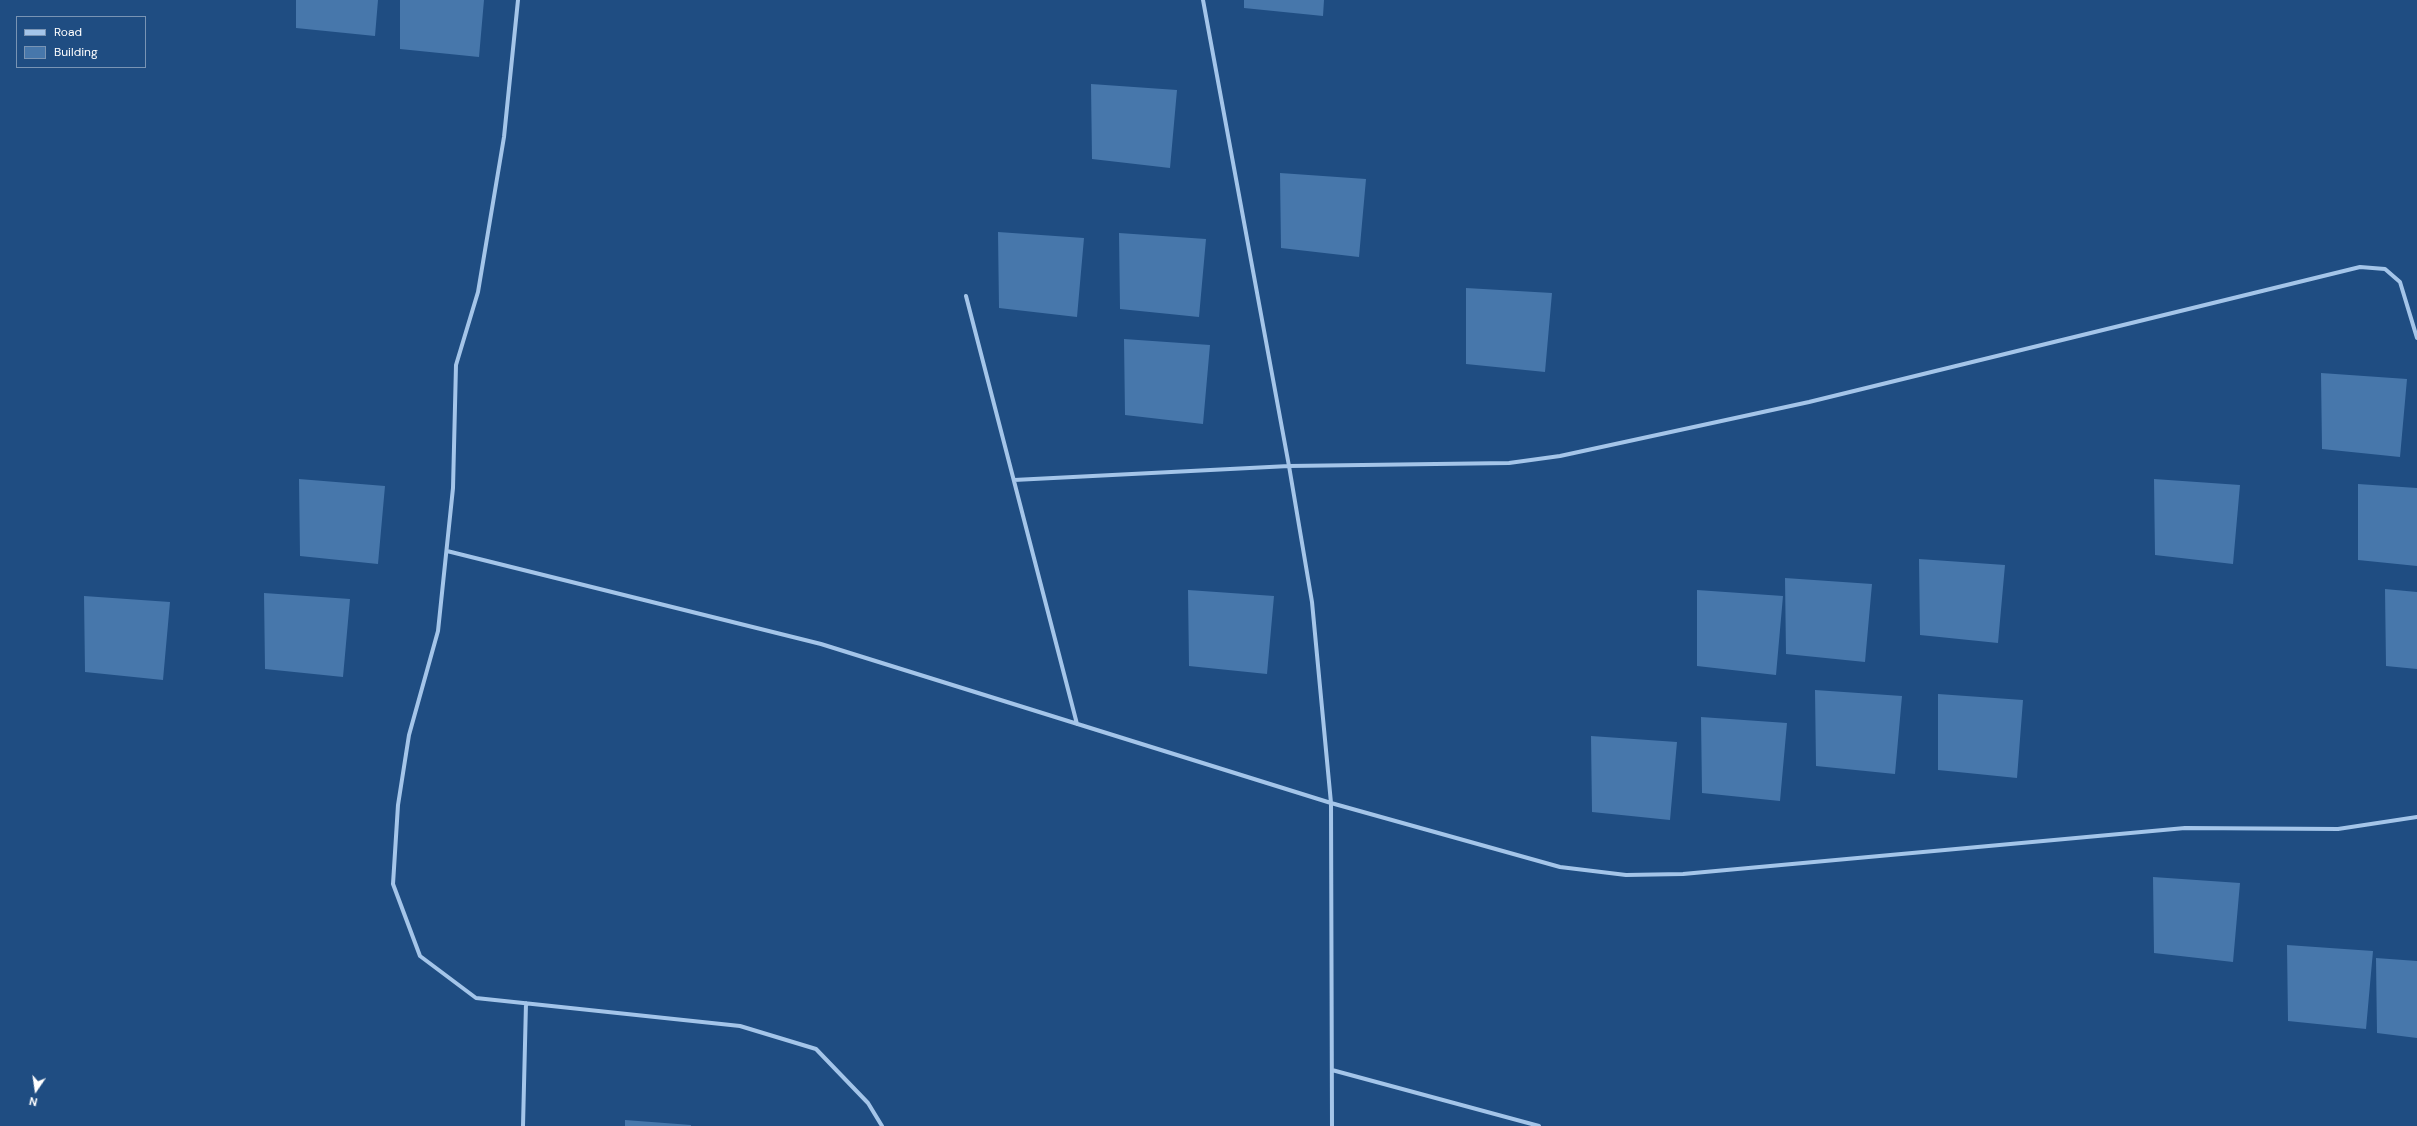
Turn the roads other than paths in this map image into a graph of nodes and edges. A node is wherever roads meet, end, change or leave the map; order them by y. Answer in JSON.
{"nodes":[{"id":1,"x":518,"y":0,"type":"edge"},
{"id":2,"x":1203,"y":0,"type":"edge"},
{"id":3,"x":966,"y":296,"type":"dead end"},
{"id":4,"x":2417,"y":338,"type":"edge"},
{"id":5,"x":1289,"y":466,"type":"junction"},
{"id":6,"x":1014,"y":480,"type":"junction"},
{"id":7,"x":447,"y":551,"type":"junction"},
{"id":8,"x":1077,"y":724,"type":"junction"},
{"id":9,"x":1331,"y":803,"type":"junction"},
{"id":10,"x":2417,"y":817,"type":"edge"},
{"id":11,"x":526,"y":1003,"type":"junction"},
{"id":12,"x":1332,"y":1070,"type":"junction"},
{"id":13,"x":523,"y":1126,"type":"edge"},
{"id":14,"x":882,"y":1126,"type":"edge"},
{"id":15,"x":1332,"y":1126,"type":"edge"},
{"id":16,"x":1539,"y":1126,"type":"edge"}],
"edges":[{"from":1,"to":7,"type":"street"},
{"from":2,"to":5,"type":"street"},
{"from":3,"to":6,"type":"street"},
{"from":4,"to":5,"type":"street"},
{"from":5,"to":6,"type":"street"},
{"from":5,"to":9,"type":"street"},
{"from":6,"to":8,"type":"street"},
{"from":7,"to":8,"type":"street"},
{"from":7,"to":11,"type":"street"},
{"from":8,"to":9,"type":"street"},
{"from":9,"to":10,"type":"street"},
{"from":9,"to":12,"type":"street"},
{"from":11,"to":13,"type":"street"},
{"from":11,"to":14,"type":"street"},
{"from":12,"to":15,"type":"street"},
{"from":12,"to":16,"type":"street"}]}
